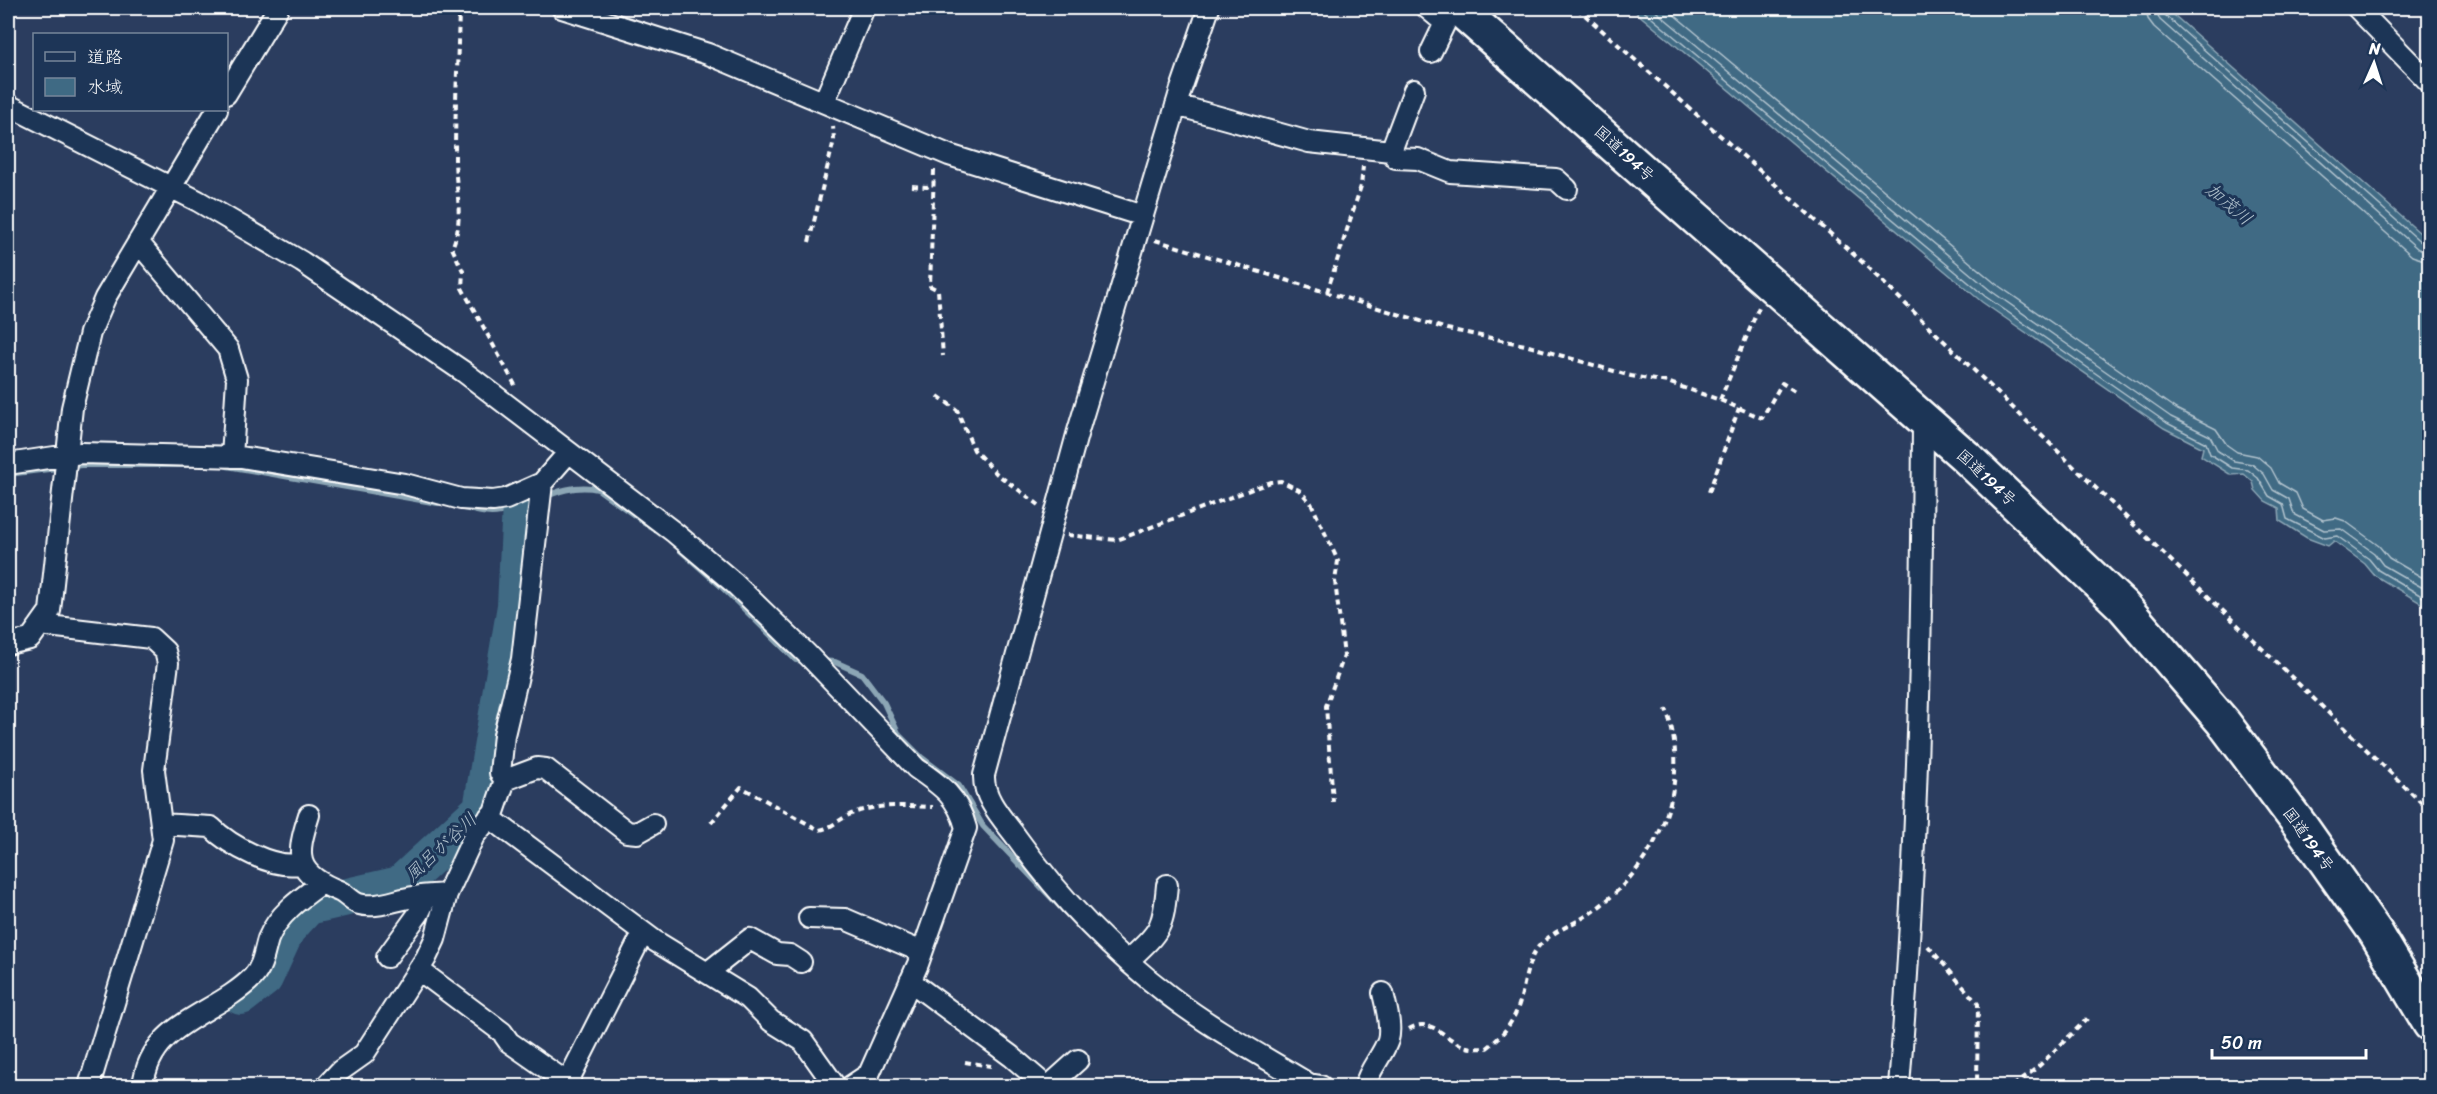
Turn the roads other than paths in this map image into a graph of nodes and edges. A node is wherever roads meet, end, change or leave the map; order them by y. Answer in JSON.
{"nodes":[{"id":1,"x":278,"y":8,"type":"edge"},
{"id":2,"x":562,"y":8,"type":"edge"},
{"id":3,"x":864,"y":8,"type":"edge"},
{"id":4,"x":1209,"y":8,"type":"edge"},
{"id":5,"x":1427,"y":8,"type":"edge"},
{"id":6,"x":1458,"y":8,"type":"edge"},
{"id":7,"x":2357,"y":8,"type":"edge"},
{"id":8,"x":1431,"y":52,"type":"dead end"},
{"id":9,"x":2430,"y":83,"type":"edge"},
{"id":10,"x":1414,"y":90,"type":"dead end"},
{"id":11,"x":228,"y":91,"type":"edge"},
{"id":12,"x":824,"y":102,"type":"junction"},
{"id":13,"x":8,"y":105,"type":"edge"},
{"id":14,"x":1176,"y":105,"type":"junction"},
{"id":15,"x":216,"y":111,"type":"edge"},
{"id":16,"x":1391,"y":151,"type":"junction"},
{"id":17,"x":171,"y":187,"type":"junction"},
{"id":18,"x":1567,"y":189,"type":"dead end"},
{"id":19,"x":1140,"y":225,"type":"junction"},
{"id":20,"x":138,"y":242,"type":"junction"},
{"id":21,"x":1923,"y":419,"type":"junction"},
{"id":22,"x":569,"y":452,"type":"junction"},
{"id":23,"x":67,"y":455,"type":"junction"},
{"id":24,"x":232,"y":457,"type":"junction"},
{"id":25,"x":8,"y":464,"type":"edge"},
{"id":26,"x":542,"y":483,"type":"junction"},
{"id":27,"x":40,"y":625,"type":"junction"},
{"id":28,"x":8,"y":644,"type":"edge"},
{"id":29,"x":505,"y":780,"type":"junction"},
{"id":30,"x":986,"y":795,"type":"junction"},
{"id":31,"x":962,"y":806,"type":"junction"},
{"id":32,"x":309,"y":814,"type":"dead end"},
{"id":33,"x":489,"y":818,"type":"junction"},
{"id":34,"x":161,"y":824,"type":"junction"},
{"id":35,"x":653,"y":824,"type":"dead end"},
{"id":36,"x":302,"y":863,"type":"junction"},
{"id":37,"x":322,"y":883,"type":"junction"},
{"id":38,"x":1167,"y":885,"type":"dead end"},
{"id":39,"x":447,"y":894,"type":"junction"},
{"id":40,"x":427,"y":896,"type":"junction"},
{"id":41,"x":809,"y":918,"type":"dead end"},
{"id":42,"x":643,"y":933,"type":"junction"},
{"id":43,"x":922,"y":952,"type":"junction"},
{"id":44,"x":387,"y":957,"type":"dead end"},
{"id":45,"x":1129,"y":960,"type":"junction"},
{"id":46,"x":801,"y":962,"type":"dead end"},
{"id":47,"x":419,"y":969,"type":"junction"},
{"id":48,"x":707,"y":973,"type":"junction"},
{"id":49,"x":910,"y":981,"type":"junction"},
{"id":50,"x":1383,"y":993,"type":"dead end"},
{"id":51,"x":2430,"y":1024,"type":"edge"},
{"id":52,"x":1078,"y":1060,"type":"dead end"},
{"id":53,"x":570,"y":1085,"type":"edge"},
{"id":54,"x":89,"y":1086,"type":"edge"},
{"id":55,"x":143,"y":1086,"type":"edge"},
{"id":56,"x":326,"y":1086,"type":"edge"},
{"id":57,"x":836,"y":1086,"type":"edge"},
{"id":58,"x":851,"y":1086,"type":"edge"},
{"id":59,"x":1048,"y":1086,"type":"edge"},
{"id":60,"x":1321,"y":1086,"type":"edge"},
{"id":61,"x":1365,"y":1086,"type":"edge"},
{"id":62,"x":1899,"y":1086,"type":"edge"}],
"edges":[{"from":1,"to":11,"type":"street"},
{"from":2,"to":12,"type":"street"},
{"from":3,"to":12,"type":"street"},
{"from":4,"to":14,"type":"street"},
{"from":5,"to":8,"type":"street"},
{"from":6,"to":21,"type":"highway","name":"国道194号"},
{"from":7,"to":9,"type":"street"},
{"from":10,"to":16,"type":"street"},
{"from":12,"to":19,"type":"street"},
{"from":13,"to":17,"type":"street"},
{"from":14,"to":16,"type":"street"},
{"from":14,"to":19,"type":"street"},
{"from":15,"to":17,"type":"street"},
{"from":16,"to":18,"type":"street"},
{"from":17,"to":20,"type":"street"},
{"from":17,"to":22,"type":"street"},
{"from":19,"to":30,"type":"street"},
{"from":20,"to":23,"type":"street"},
{"from":20,"to":24,"type":"street"},
{"from":21,"to":51,"type":"highway","name":"国道194号"},
{"from":21,"to":62,"type":"street"},
{"from":22,"to":26,"type":"street"},
{"from":22,"to":31,"type":"street"},
{"from":23,"to":24,"type":"street"},
{"from":23,"to":25,"type":"street"},
{"from":23,"to":27,"type":"street"},
{"from":24,"to":26,"type":"street"},
{"from":26,"to":29,"type":"street"},
{"from":27,"to":28,"type":"street"},
{"from":27,"to":34,"type":"street"},
{"from":29,"to":33,"type":"street"},
{"from":29,"to":35,"type":"street"},
{"from":30,"to":31,"type":"street"},
{"from":30,"to":45,"type":"street"},
{"from":31,"to":43,"type":"street"},
{"from":32,"to":36,"type":"street"},
{"from":33,"to":39,"type":"street"},
{"from":33,"to":42,"type":"street"},
{"from":34,"to":36,"type":"street"},
{"from":34,"to":54,"type":"street"},
{"from":36,"to":37,"type":"street"},
{"from":37,"to":40,"type":"street"},
{"from":37,"to":55,"type":"street"},
{"from":38,"to":45,"type":"street"},
{"from":39,"to":40,"type":"street"},
{"from":39,"to":47,"type":"street"},
{"from":40,"to":44,"type":"street"},
{"from":41,"to":43,"type":"street"},
{"from":42,"to":48,"type":"street"},
{"from":42,"to":53,"type":"street"},
{"from":43,"to":49,"type":"street"},
{"from":45,"to":60,"type":"street"},
{"from":46,"to":48,"type":"street"},
{"from":47,"to":53,"type":"street"},
{"from":47,"to":56,"type":"street"},
{"from":48,"to":57,"type":"street"},
{"from":49,"to":58,"type":"street"},
{"from":49,"to":59,"type":"street"},
{"from":50,"to":61,"type":"street"},
{"from":52,"to":59,"type":"street"}]}
